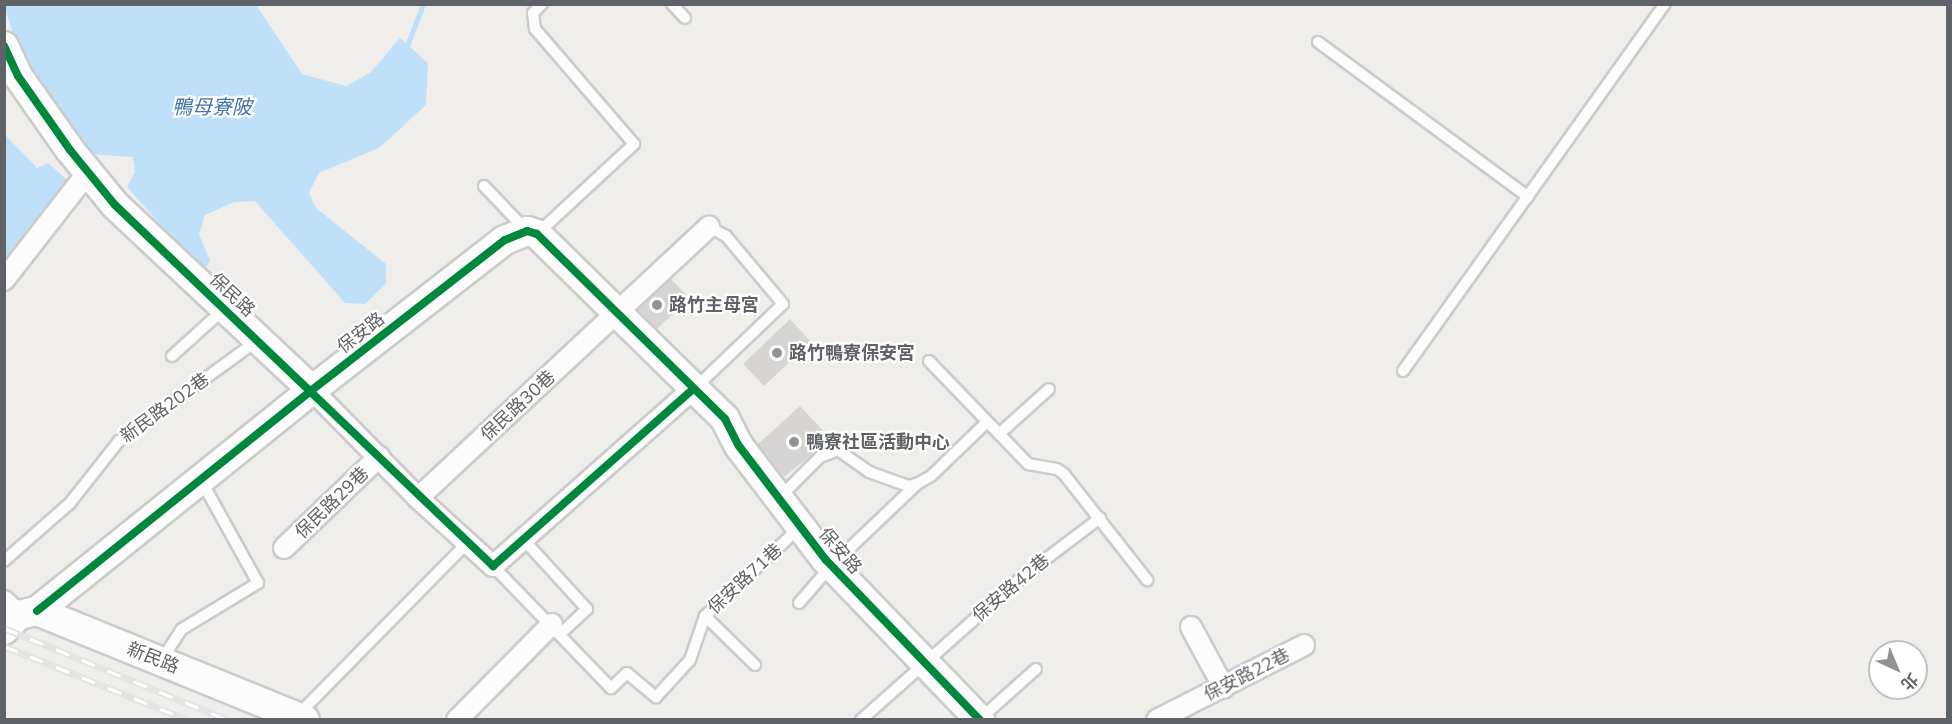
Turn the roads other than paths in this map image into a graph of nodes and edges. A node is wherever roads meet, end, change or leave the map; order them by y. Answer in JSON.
{"nodes":[{"id":1,"x":542,"y":4,"type":"edge"},
{"id":2,"x":672,"y":4,"type":"edge"},
{"id":3,"x":1665,"y":4,"type":"edge"},
{"id":4,"x":685,"y":18,"type":"dead end"},
{"id":5,"x":1318,"y":42,"type":"dead end"},
{"id":6,"x":4,"y":46,"type":"edge"},
{"id":7,"x":11,"y":81,"type":"edge"},
{"id":8,"x":88,"y":172,"type":"junction"},
{"id":9,"x":484,"y":186,"type":"dead end"},
{"id":10,"x":1528,"y":197,"type":"junction"},
{"id":11,"x":709,"y":228,"type":"joint"},
{"id":12,"x":532,"y":232,"type":"junction"},
{"id":13,"x":4,"y":280,"type":"edge"},
{"id":14,"x":224,"y":308,"type":"junction"},
{"id":15,"x":618,"y":314,"type":"junction"},
{"id":16,"x":259,"y":340,"type":"junction"},
{"id":17,"x":172,"y":356,"type":"dead end"},
{"id":18,"x":929,"y":361,"type":"dead end"},
{"id":19,"x":1403,"y":371,"type":"dead end"},
{"id":20,"x":693,"y":389,"type":"junction"},
{"id":21,"x":1049,"y":389,"type":"dead end"},
{"id":22,"x":312,"y":390,"type":"junction"},
{"id":23,"x":987,"y":422,"type":"junction"},
{"id":24,"x":999,"y":434,"type":"junction"},
{"id":25,"x":379,"y":458,"type":"junction"},
{"id":26,"x":200,"y":480,"type":"junction"},
{"id":27,"x":917,"y":484,"type":"junction"},
{"id":28,"x":418,"y":498,"type":"junction"},
{"id":29,"x":778,"y":499,"type":"junction"},
{"id":30,"x":1100,"y":518,"type":"junction"},
{"id":31,"x":800,"y":527,"type":"junction"},
{"id":32,"x":523,"y":539,"type":"junction"},
{"id":33,"x":467,"y":543,"type":"junction"},
{"id":34,"x":284,"y":548,"type":"dead end"},
{"id":35,"x":4,"y":561,"type":"edge"},
{"id":36,"x":494,"y":566,"type":"junction"},
{"id":37,"x":831,"y":566,"type":"junction"},
{"id":38,"x":1147,"y":579,"type":"dead end"},
{"id":39,"x":799,"y":603,"type":"dead end"},
{"id":40,"x":16,"y":615,"type":"edge"},
{"id":41,"x":705,"y":616,"type":"junction"},
{"id":42,"x":1191,"y":627,"type":"dead end"},
{"id":43,"x":557,"y":628,"type":"junction"},
{"id":44,"x":1304,"y":645,"type":"dead end"},
{"id":45,"x":161,"y":661,"type":"junction"},
{"id":46,"x":925,"y":663,"type":"junction"},
{"id":47,"x":755,"y":665,"type":"dead end"},
{"id":48,"x":1036,"y":669,"type":"dead end"},
{"id":49,"x":1224,"y":688,"type":"junction"},
{"id":50,"x":301,"y":718,"type":"edge"},
{"id":51,"x":457,"y":720,"type":"edge"},
{"id":52,"x":861,"y":720,"type":"edge"},
{"id":53,"x":980,"y":720,"type":"edge"},
{"id":54,"x":1157,"y":720,"type":"edge"}],
"edges":[{"from":1,"to":12,"type":"lane","name":"保安路"},
{"from":2,"to":4,"type":"lane"},
{"from":3,"to":10,"type":"lane"},
{"from":5,"to":10,"type":"lane"},
{"from":6,"to":7,"type":"street","name":"保民路"},
{"from":7,"to":8,"type":"street","name":"保民路"},
{"from":8,"to":13,"type":"street"},
{"from":8,"to":14,"type":"street","name":"保民路"},
{"from":9,"to":12,"type":"lane"},
{"from":10,"to":19,"type":"lane"},
{"from":11,"to":15,"type":"street"},
{"from":11,"to":20,"type":"lane"},
{"from":12,"to":15,"type":"street","name":"保安路"},
{"from":12,"to":22,"type":"street","name":"保安路"},
{"from":14,"to":16,"type":"street","name":"保民路"},
{"from":14,"to":17,"type":"lane"},
{"from":15,"to":20,"type":"street","name":"保安路"},
{"from":15,"to":28,"type":"street","name":"保民路30巷"},
{"from":16,"to":22,"type":"street","name":"保民路"},
{"from":16,"to":35,"type":"lane","name":"新民路202巷"},
{"from":18,"to":23,"type":"lane"},
{"from":20,"to":29,"type":"street","name":"保安路"},
{"from":20,"to":32,"type":"street"},
{"from":21,"to":24,"type":"lane"},
{"from":22,"to":25,"type":"street","name":"保民路"},
{"from":22,"to":26,"type":"street","name":"保安路"},
{"from":23,"to":24,"type":"lane"},
{"from":23,"to":27,"type":"lane"},
{"from":24,"to":30,"type":"lane"},
{"from":25,"to":28,"type":"street","name":"保民路"},
{"from":25,"to":34,"type":"street","name":"保民路29巷"},
{"from":26,"to":40,"type":"street","name":"保安路"},
{"from":26,"to":45,"type":"lane"},
{"from":27,"to":29,"type":"lane"},
{"from":27,"to":37,"type":"lane"},
{"from":28,"to":33,"type":"street","name":"保民路"},
{"from":29,"to":31,"type":"street","name":"保安路"},
{"from":30,"to":38,"type":"lane"},
{"from":30,"to":46,"type":"lane","name":"保安路42巷"},
{"from":31,"to":37,"type":"street","name":"保安路"},
{"from":31,"to":41,"type":"lane","name":"保安路71巷"},
{"from":32,"to":36,"type":"street"},
{"from":32,"to":43,"type":"lane"},
{"from":33,"to":36,"type":"street"},
{"from":33,"to":50,"type":"lane"},
{"from":36,"to":43,"type":"lane"},
{"from":37,"to":39,"type":"lane"},
{"from":37,"to":46,"type":"street","name":"保安路"},
{"from":40,"to":45,"type":"street","name":"新民路"},
{"from":41,"to":43,"type":"lane","name":"保安路71巷"},
{"from":41,"to":47,"type":"lane"},
{"from":42,"to":49,"type":"street"},
{"from":43,"to":51,"type":"street"},
{"from":44,"to":49,"type":"street","name":"保安路22巷"},
{"from":45,"to":50,"type":"street","name":"新民路"},
{"from":46,"to":52,"type":"lane","name":"保安路42巷"},
{"from":46,"to":53,"type":"street","name":"保安路"},
{"from":48,"to":53,"type":"lane"},
{"from":49,"to":54,"type":"street","name":"保安路22巷"}]}
